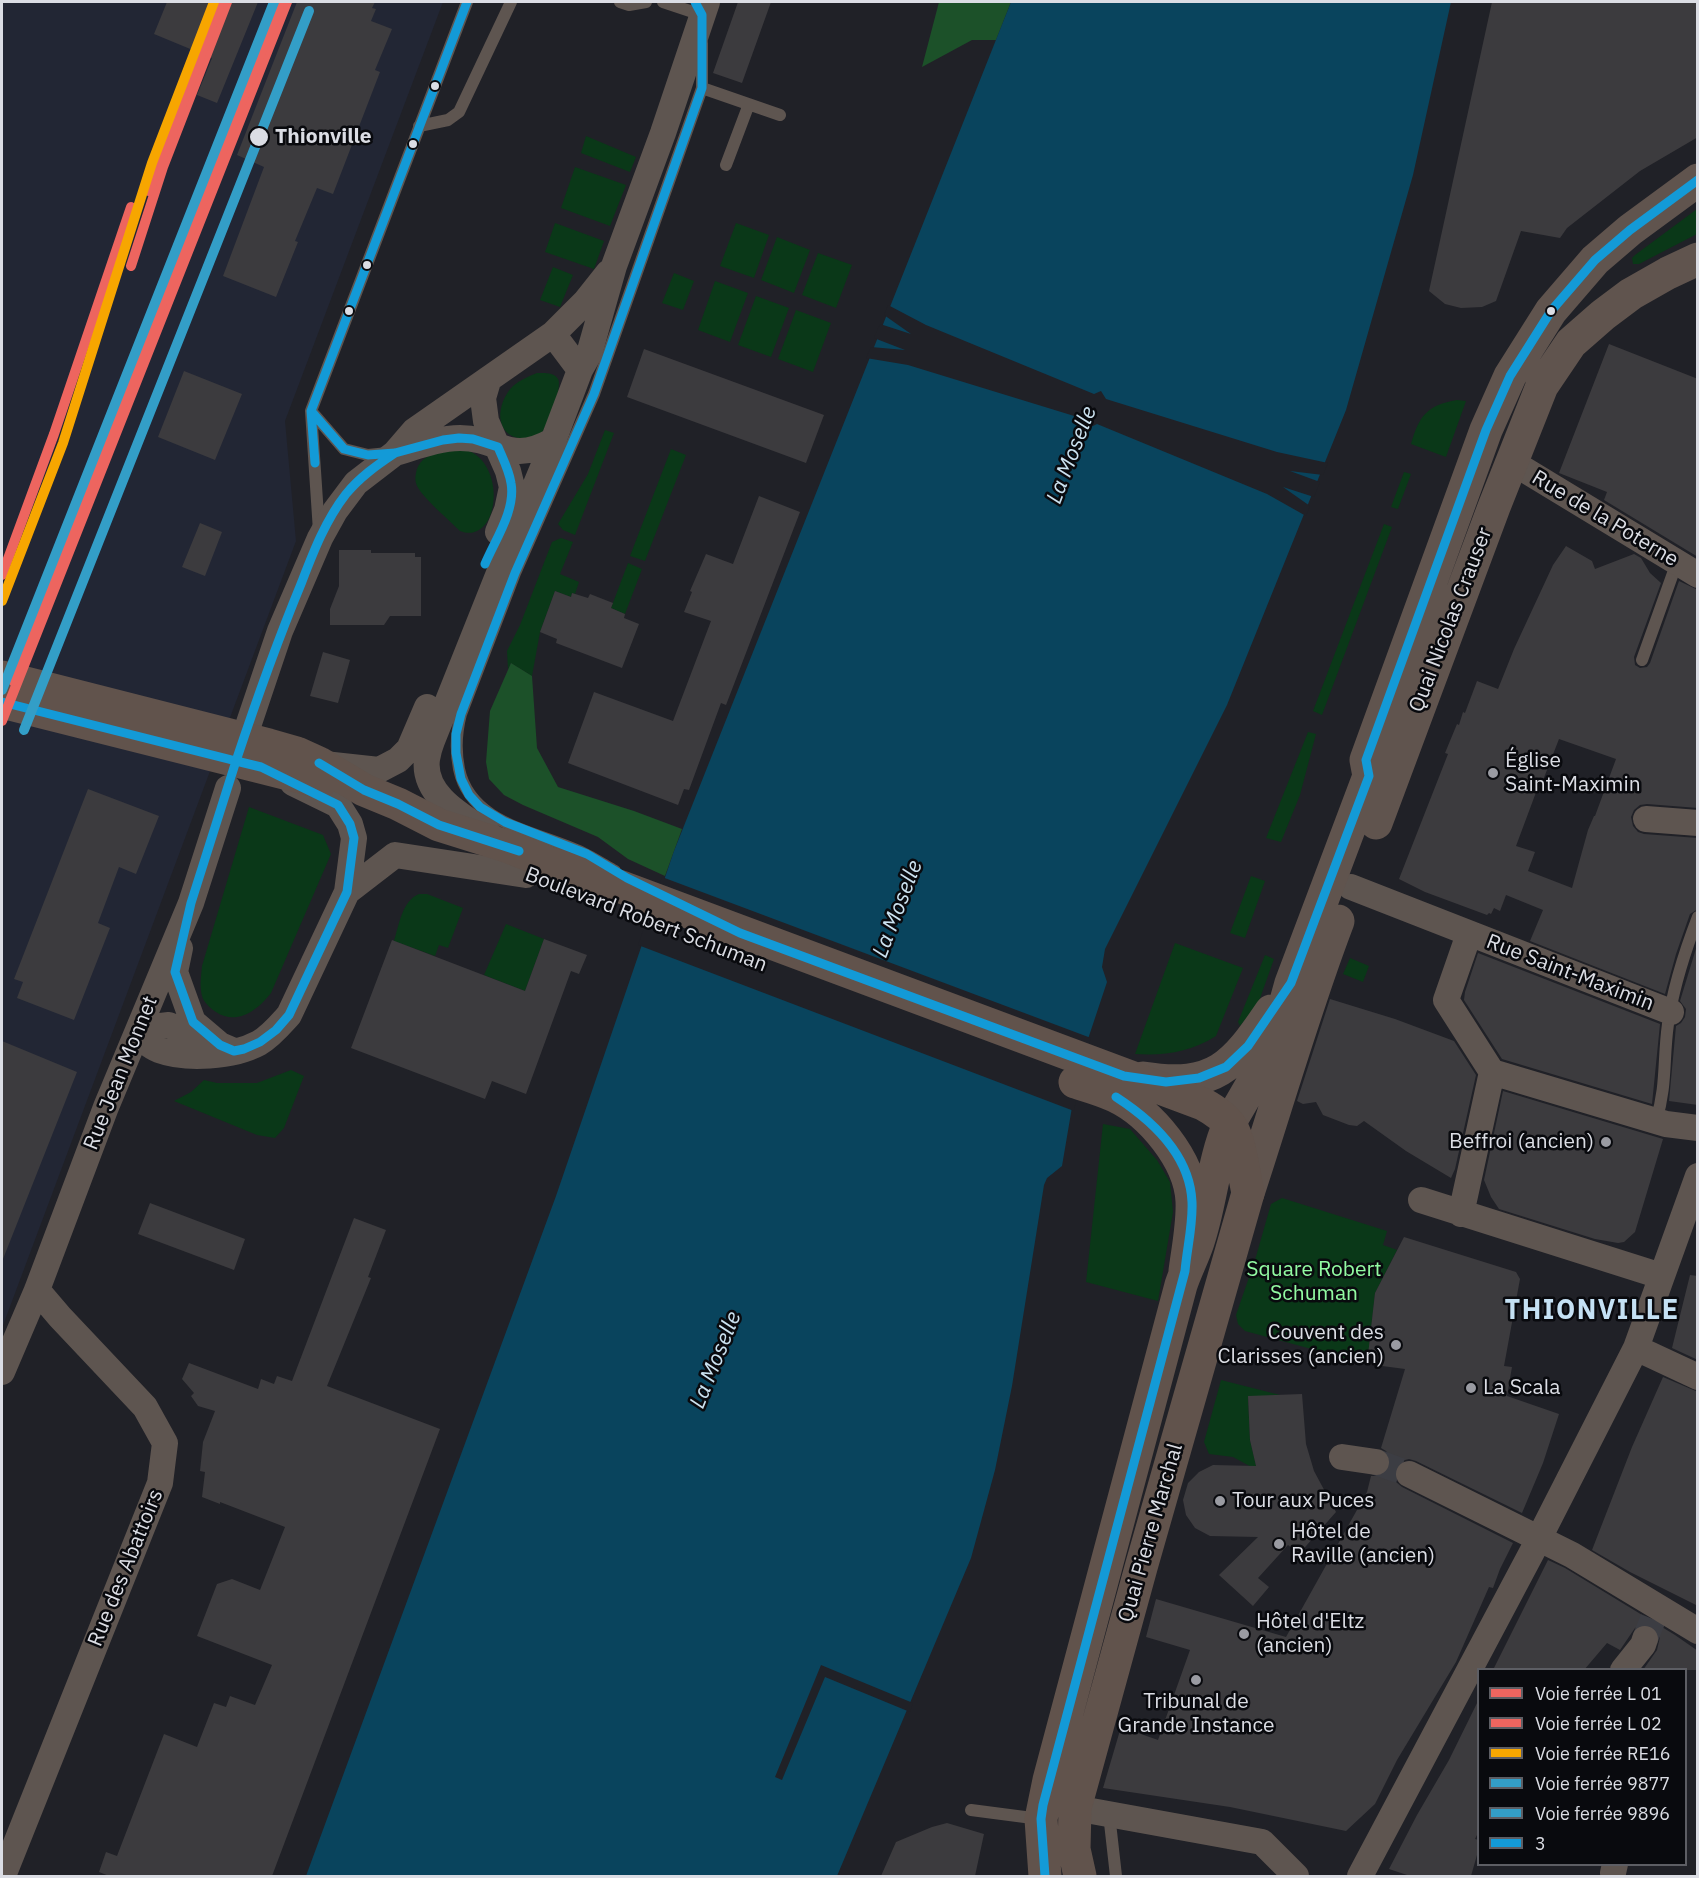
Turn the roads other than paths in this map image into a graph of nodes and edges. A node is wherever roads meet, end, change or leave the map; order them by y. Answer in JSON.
{"nodes":[{"id":1,"x":467,"y":2,"type":"edge"},
{"id":2,"x":511,"y":2,"type":"edge"},
{"id":3,"x":620,"y":2,"type":"edge"},
{"id":4,"x":646,"y":2,"type":"edge"},
{"id":5,"x":663,"y":2,"type":"edge"},
{"id":6,"x":701,"y":6,"type":"edge"},
{"id":7,"x":702,"y":88,"type":"junction"},
{"id":8,"x":749,"y":104,"type":"junction"},
{"id":9,"x":780,"y":115,"type":"dead end"},
{"id":10,"x":419,"y":126,"type":"junction"},
{"id":11,"x":726,"y":165,"type":"dead end"},
{"id":12,"x":1698,"y":180,"type":"edge"},
{"id":13,"x":1698,"y":259,"type":"edge"},
{"id":14,"x":614,"y":266,"type":"junction"},
{"id":15,"x":553,"y":334,"type":"junction"},
{"id":16,"x":580,"y":370,"type":"junction"},
{"id":17,"x":488,"y":381,"type":"junction"},
{"id":18,"x":311,"y":411,"type":"junction"},
{"id":19,"x":585,"y":415,"type":"junction"},
{"id":20,"x":554,"y":440,"type":"junction"},
{"id":21,"x":498,"y":447,"type":"junction"},
{"id":22,"x":396,"y":453,"type":"junction"},
{"id":23,"x":1510,"y":465,"type":"junction"},
{"id":24,"x":320,"y":538,"type":"junction"},
{"id":25,"x":1687,"y":569,"type":"edge"},
{"id":26,"x":1642,"y":660,"type":"dead end"},
{"id":27,"x":2,"y":678,"type":"edge"},
{"id":28,"x":2,"y":702,"type":"edge"},
{"id":29,"x":260,"y":745,"type":"junction"},
{"id":30,"x":319,"y":763,"type":"junction"},
{"id":31,"x":228,"y":788,"type":"dead end"},
{"id":32,"x":1646,"y":819,"type":"dead end"},
{"id":33,"x":1698,"y":823,"type":"edge"},
{"id":34,"x":507,"y":846,"type":"junction"},
{"id":35,"x":526,"y":875,"type":"junction"},
{"id":36,"x":1351,"y":887,"type":"junction"},
{"id":37,"x":347,"y":892,"type":"junction"},
{"id":38,"x":622,"y":892,"type":"junction"},
{"id":39,"x":190,"y":903,"type":"junction"},
{"id":40,"x":1698,"y":916,"type":"edge"},
{"id":41,"x":1469,"y":934,"type":"junction"},
{"id":42,"x":1291,"y":983,"type":"junction"},
{"id":43,"x":1671,"y":1012,"type":"junction"},
{"id":44,"x":136,"y":1035,"type":"junction"},
{"id":45,"x":1294,"y":1048,"type":"joint"},
{"id":46,"x":234,"y":1051,"type":"junction"},
{"id":47,"x":1492,"y":1072,"type":"junction"},
{"id":48,"x":1120,"y":1086,"type":"junction"},
{"id":49,"x":1656,"y":1121,"type":"junction"},
{"id":50,"x":1223,"y":1127,"type":"junction"},
{"id":51,"x":1698,"y":1128,"type":"edge"},
{"id":52,"x":1698,"y":1176,"type":"edge"},
{"id":53,"x":1248,"y":1193,"type":"junction"},
{"id":54,"x":1422,"y":1200,"type":"dead end"},
{"id":55,"x":1461,"y":1214,"type":"junction"},
{"id":56,"x":1185,"y":1271,"type":"junction"},
{"id":57,"x":1661,"y":1276,"type":"junction"},
{"id":58,"x":37,"y":1290,"type":"junction"},
{"id":59,"x":1635,"y":1348,"type":"junction"},
{"id":60,"x":2,"y":1372,"type":"edge"},
{"id":61,"x":1698,"y":1377,"type":"edge"},
{"id":62,"x":1342,"y":1457,"type":"dead end"},
{"id":63,"x":1376,"y":1462,"type":"tunnel mouth"},
{"id":64,"x":1409,"y":1474,"type":"tunnel mouth"},
{"id":65,"x":1537,"y":1543,"type":"junction"},
{"id":66,"x":1652,"y":1622,"type":"junction"},
{"id":67,"x":1698,"y":1632,"type":"edge"},
{"id":68,"x":1625,"y":1668,"type":"edge"},
{"id":69,"x":1075,"y":1808,"type":"junction"},
{"id":70,"x":971,"y":1810,"type":"dead end"},
{"id":71,"x":1110,"y":1814,"type":"junction"},
{"id":72,"x":1041,"y":1819,"type":"junction"},
{"id":73,"x":3,"y":1876,"type":"edge"},
{"id":74,"x":1045,"y":1876,"type":"edge"},
{"id":75,"x":1080,"y":1876,"type":"edge"},
{"id":76,"x":1116,"y":1876,"type":"edge"},
{"id":77,"x":1296,"y":1876,"type":"edge"},
{"id":78,"x":1360,"y":1876,"type":"edge"}],
"edges":[{"from":1,"to":10,"type":"lane"},
{"from":2,"to":10,"type":"lane"},
{"from":3,"to":4,"type":"lane"},
{"from":5,"to":6,"type":"lane"},
{"from":6,"to":7,"type":"lane"},
{"from":6,"to":14,"type":"street"},
{"from":7,"to":8,"type":"lane"},
{"from":7,"to":19,"type":"lane"},
{"from":8,"to":9,"type":"lane"},
{"from":8,"to":11,"type":"lane"},
{"from":10,"to":18,"type":"lane"},
{"from":12,"to":42,"type":"main road","name":"Quai Nicolas Crauser"},
{"from":13,"to":23,"type":"main road","name":"Quai Nicolas Crauser"},
{"from":14,"to":15,"type":"street"},
{"from":14,"to":16,"type":"street"},
{"from":15,"to":16,"type":"street"},
{"from":15,"to":17,"type":"street"},
{"from":16,"to":20,"type":"street"},
{"from":17,"to":21,"type":"street"},
{"from":17,"to":22,"type":"street"},
{"from":18,"to":22,"type":"lane"},
{"from":18,"to":24,"type":"lane"},
{"from":19,"to":20,"type":"lane"},
{"from":19,"to":38,"type":"lane"},
{"from":20,"to":21,"type":"street"},
{"from":20,"to":34,"type":"street"},
{"from":21,"to":22,"type":"street"},
{"from":21,"to":30,"type":"street"},
{"from":22,"to":24,"type":"street"},
{"from":23,"to":25,"type":"street","name":"Rue de la Poterne"},
{"from":23,"to":36,"type":"main road","name":"Quai Nicolas Crauser"},
{"from":24,"to":29,"type":"street"},
{"from":25,"to":26,"type":"lane"},
{"from":27,"to":29,"type":"main road","name":"Boulevard Robert Schuman"},
{"from":28,"to":29,"type":"main road","name":"Boulevard Robert Schuman"},
{"from":29,"to":30,"type":"main road","name":"Boulevard Robert Schuman"},
{"from":29,"to":35,"type":"main road","name":"Boulevard Robert Schuman"},
{"from":29,"to":37,"type":"street"},
{"from":30,"to":34,"type":"main road","name":"Boulevard Robert Schuman"},
{"from":31,"to":39,"type":"street","name":"Rue Jean Monnet"},
{"from":32,"to":33,"type":"street"},
{"from":34,"to":38,"type":"main road","name":"Boulevard Robert Schuman"},
{"from":35,"to":37,"type":"street"},
{"from":35,"to":38,"type":"main road","name":"Boulevard Robert Schuman"},
{"from":36,"to":41,"type":"street","name":"Rue Saint-Maximin"},
{"from":36,"to":45,"type":"main road","name":"Quai Nicolas Crauser"},
{"from":37,"to":46,"type":"street"},
{"from":38,"to":48,"type":"main road","name":"Boulevard Robert Schuman"},
{"from":38,"to":48,"type":"main road","name":"Boulevard Robert Schuman"},
{"from":39,"to":44,"type":"street","name":"Rue Jean Monnet"},
{"from":39,"to":46,"type":"street"},
{"from":40,"to":43,"type":"lane"},
{"from":41,"to":43,"type":"street","name":"Rue Saint-Maximin"},
{"from":41,"to":47,"type":"street"},
{"from":42,"to":48,"type":"main road"},
{"from":42,"to":50,"type":"main road","name":"Quai Pierre Marchal"},
{"from":43,"to":49,"type":"lane"},
{"from":44,"to":46,"type":"street"},
{"from":44,"to":58,"type":"street","name":"Rue Jean Monnet"},
{"from":45,"to":53,"type":"main road","name":"Quai Pierre Marchal"},
{"from":47,"to":49,"type":"street"},
{"from":47,"to":55,"type":"street"},
{"from":48,"to":50,"type":"main road","name":"Boulevard Robert Schuman"},
{"from":48,"to":56,"type":"main road","name":"Quai Pierre Marchal"},
{"from":49,"to":51,"type":"street"},
{"from":50,"to":53,"type":"main road","name":"Quai Pierre Marchal"},
{"from":50,"to":56,"type":"main road","name":"Quai Pierre Marchal"},
{"from":52,"to":57,"type":"street"},
{"from":53,"to":69,"type":"main road","name":"Quai Pierre Marchal"},
{"from":54,"to":55,"type":"street"},
{"from":55,"to":57,"type":"street"},
{"from":56,"to":72,"type":"main road","name":"Quai Pierre Marchal"},
{"from":57,"to":59,"type":"street"},
{"from":58,"to":60,"type":"street","name":"Rue Jean Monnet"},
{"from":58,"to":73,"type":"street","name":"Rue des Abattoirs"},
{"from":59,"to":61,"type":"street"},
{"from":59,"to":65,"type":"street"},
{"from":62,"to":63,"type":"street"},
{"from":64,"to":65,"type":"street"},
{"from":65,"to":66,"type":"street"},
{"from":65,"to":78,"type":"street"},
{"from":66,"to":67,"type":"street"},
{"from":66,"to":68,"type":"street"},
{"from":69,"to":71,"type":"street"},
{"from":69,"to":75,"type":"main road","name":"Quai Pierre Marchal"},
{"from":70,"to":72,"type":"lane"},
{"from":71,"to":76,"type":"lane"},
{"from":71,"to":77,"type":"street"},
{"from":72,"to":74,"type":"main road","name":"Quai Pierre Marchal"}]}
